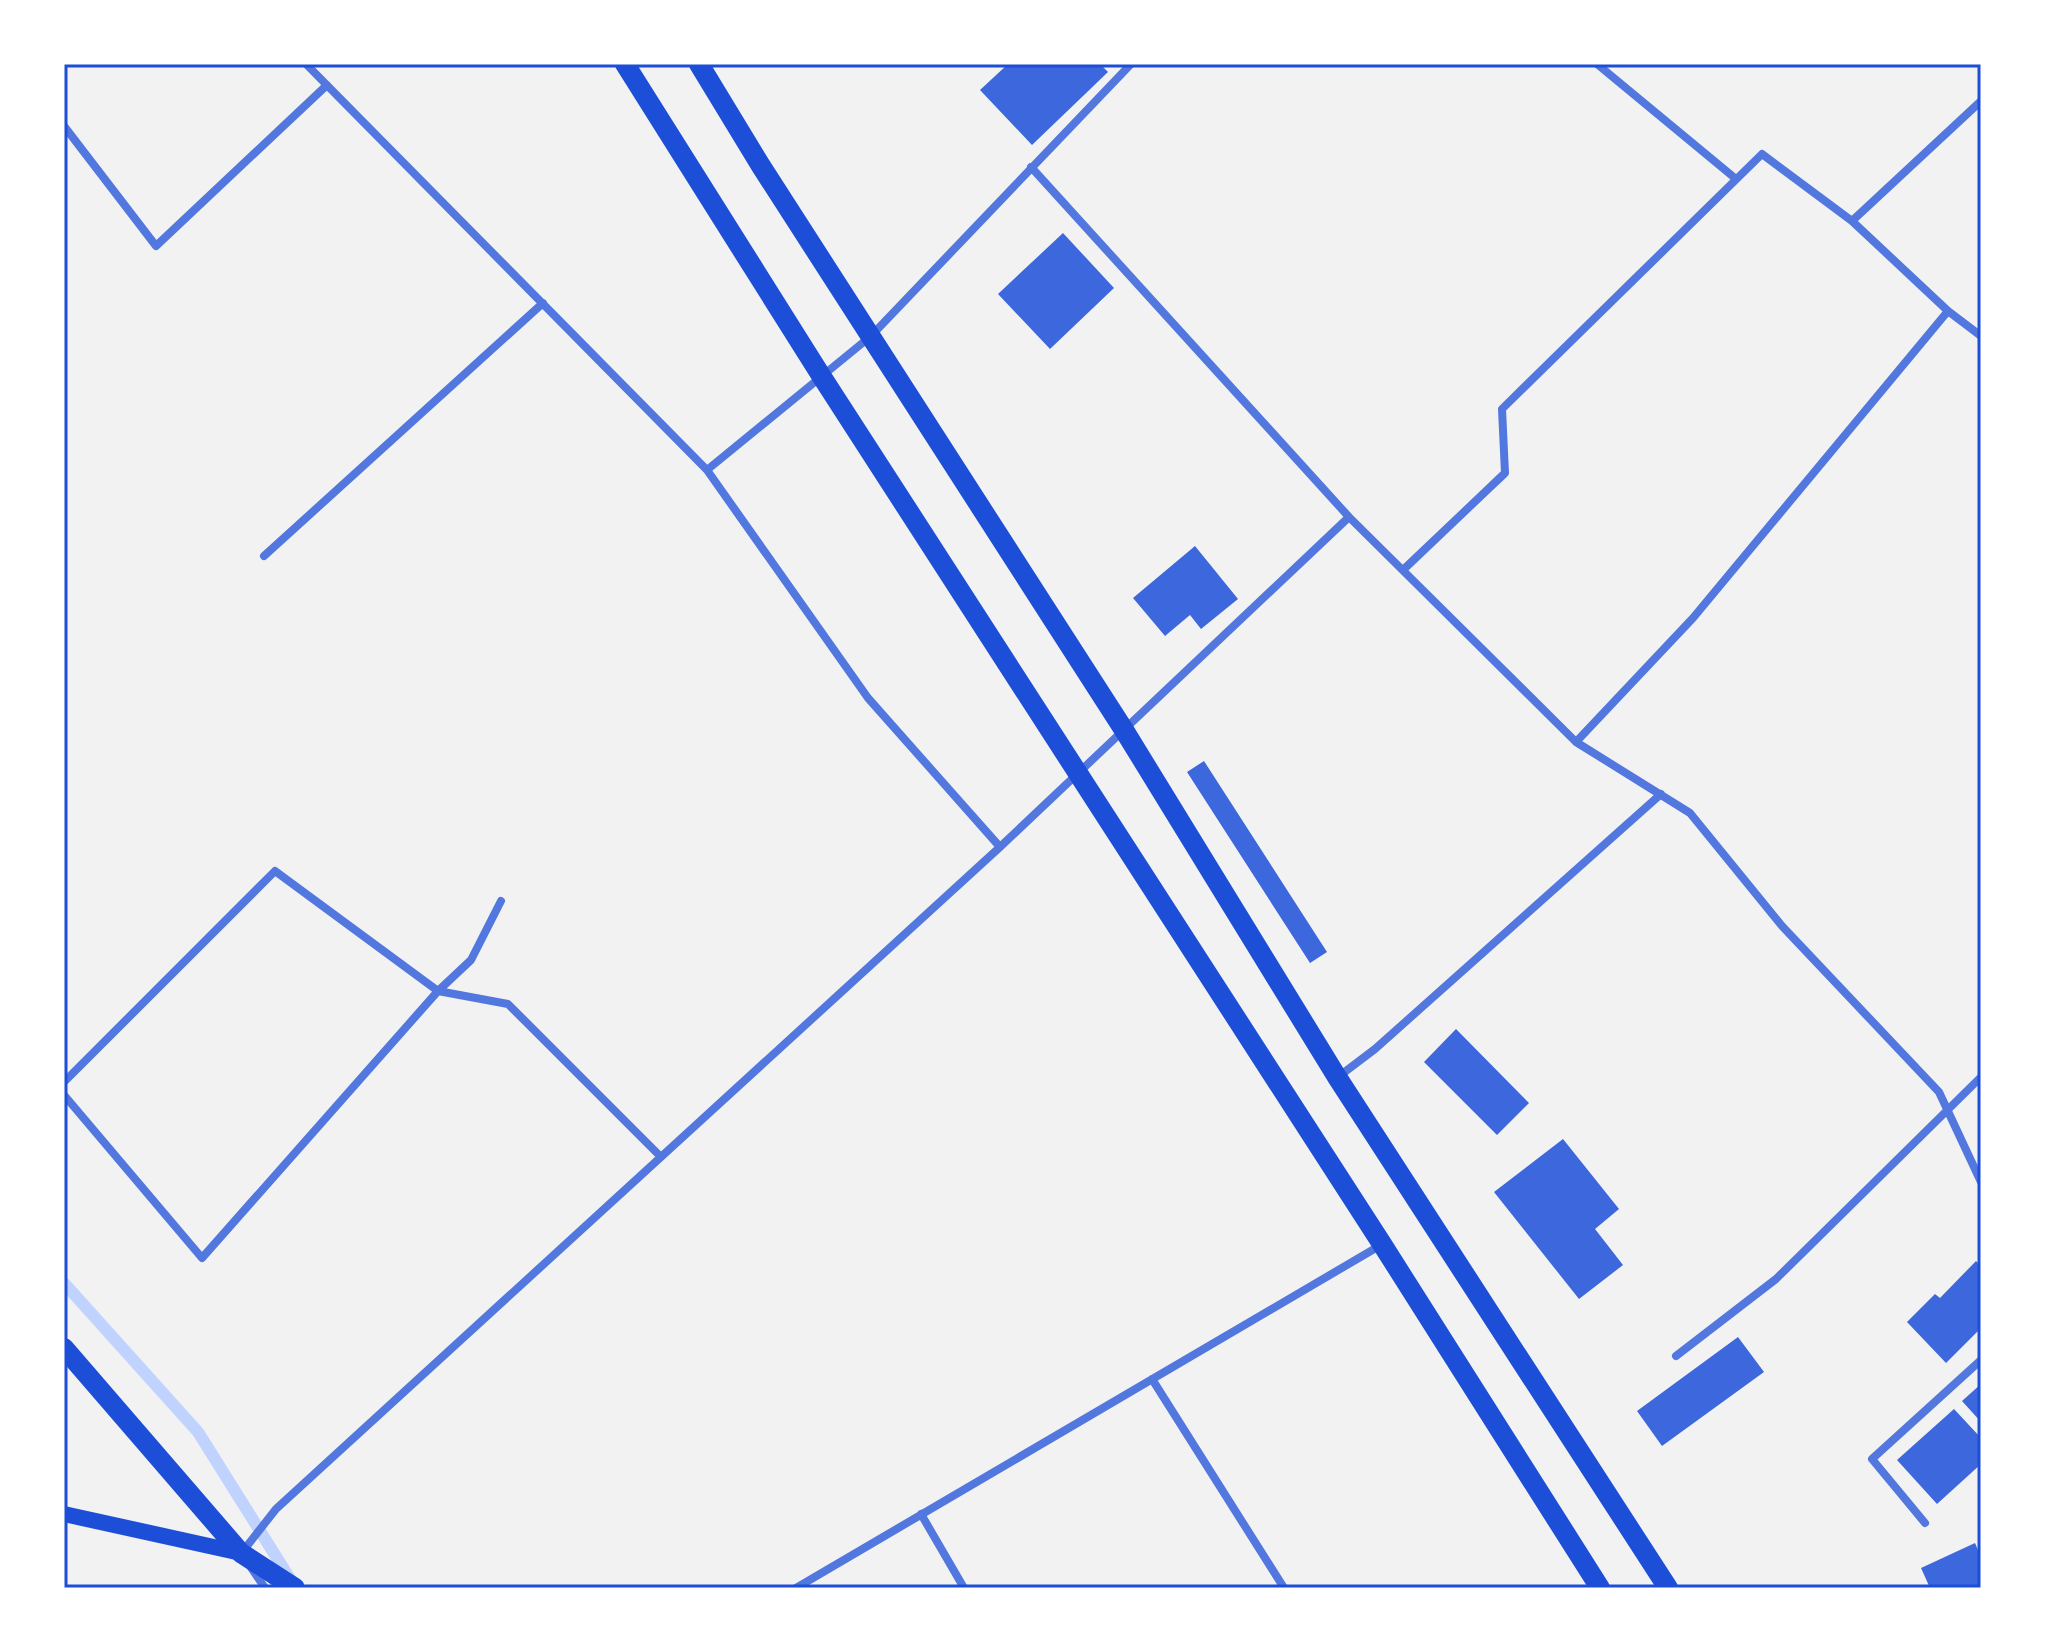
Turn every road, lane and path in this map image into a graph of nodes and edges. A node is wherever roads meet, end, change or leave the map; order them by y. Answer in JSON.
{"nodes":[{"id":1,"x":306,"y":64,"type":"edge"},
{"id":2,"x":625,"y":64,"type":"edge"},
{"id":3,"x":699,"y":64,"type":"edge"},
{"id":4,"x":1131,"y":64,"type":"edge"},
{"id":5,"x":1597,"y":64,"type":"edge"},
{"id":6,"x":327,"y":85,"type":"junction"},
{"id":7,"x":1981,"y":101,"type":"edge"},
{"id":8,"x":64,"y":126,"type":"edge"},
{"id":9,"x":1031,"y":167,"type":"junction"},
{"id":10,"x":1736,"y":179,"type":"junction"},
{"id":11,"x":1852,"y":221,"type":"junction"},
{"id":12,"x":543,"y":303,"type":"junction"},
{"id":13,"x":1948,"y":311,"type":"junction"},
{"id":14,"x":871,"y":336,"type":"junction"},
{"id":15,"x":1981,"y":336,"type":"edge"},
{"id":16,"x":822,"y":377,"type":"junction"},
{"id":17,"x":707,"y":470,"type":"junction"},
{"id":18,"x":1349,"y":517,"type":"junction"},
{"id":19,"x":264,"y":556,"type":"dead end"},
{"id":20,"x":1403,"y":570,"type":"junction"},
{"id":21,"x":1124,"y":730,"type":"junction"},
{"id":22,"x":1576,"y":742,"type":"junction"},
{"id":23,"x":1079,"y":773,"type":"junction"},
{"id":24,"x":1661,"y":794,"type":"junction"},
{"id":25,"x":1000,"y":847,"type":"junction"},
{"id":26,"x":501,"y":901,"type":"dead end"},
{"id":27,"x":438,"y":991,"type":"junction"},
{"id":28,"x":1337,"y":1077,"type":"junction"},
{"id":29,"x":1981,"y":1077,"type":"edge"},
{"id":30,"x":64,"y":1082,"type":"edge"},
{"id":31,"x":64,"y":1095,"type":"edge"},
{"id":32,"x":1947,"y":1109,"type":"junction"},
{"id":33,"x":661,"y":1157,"type":"junction"},
{"id":34,"x":1981,"y":1182,"type":"edge"},
{"id":35,"x":1382,"y":1244,"type":"junction"},
{"id":36,"x":64,"y":1348,"type":"edge"},
{"id":37,"x":1676,"y":1356,"type":"dead end"},
{"id":38,"x":1981,"y":1360,"type":"edge"},
{"id":39,"x":1152,"y":1379,"type":"junction"},
{"id":40,"x":64,"y":1514,"type":"edge"},
{"id":41,"x":921,"y":1514,"type":"junction"},
{"id":42,"x":1925,"y":1523,"type":"dead end"},
{"id":43,"x":241,"y":1553,"type":"junction"},
{"id":44,"x":265,"y":1588,"type":"edge"},
{"id":45,"x":295,"y":1588,"type":"edge"},
{"id":46,"x":796,"y":1588,"type":"edge"},
{"id":47,"x":964,"y":1588,"type":"edge"},
{"id":48,"x":1284,"y":1588,"type":"edge"},
{"id":49,"x":1600,"y":1588,"type":"edge"},
{"id":50,"x":1668,"y":1588,"type":"edge"}],
"edges":[{"from":1,"to":6,"type":"street"},
{"from":2,"to":16,"type":"main road"},
{"from":3,"to":14,"type":"main road"},
{"from":4,"to":9,"type":"street"},
{"from":5,"to":10,"type":"street"},
{"from":6,"to":8,"type":"street"},
{"from":6,"to":12,"type":"street"},
{"from":7,"to":11,"type":"street"},
{"from":9,"to":14,"type":"street"},
{"from":9,"to":18,"type":"street"},
{"from":10,"to":11,"type":"street"},
{"from":10,"to":20,"type":"street"},
{"from":11,"to":13,"type":"street"},
{"from":12,"to":17,"type":"street"},
{"from":12,"to":19,"type":"street"},
{"from":13,"to":15,"type":"street"},
{"from":13,"to":22,"type":"street"},
{"from":14,"to":16,"type":"street"},
{"from":14,"to":21,"type":"main road"},
{"from":16,"to":17,"type":"street"},
{"from":16,"to":23,"type":"main road"},
{"from":17,"to":25,"type":"street"},
{"from":18,"to":20,"type":"street"},
{"from":18,"to":21,"type":"street"},
{"from":20,"to":22,"type":"street"},
{"from":21,"to":23,"type":"street"},
{"from":21,"to":28,"type":"main road"},
{"from":22,"to":24,"type":"street"},
{"from":23,"to":25,"type":"street"},
{"from":23,"to":35,"type":"main road"},
{"from":24,"to":28,"type":"street"},
{"from":24,"to":32,"type":"street"},
{"from":25,"to":33,"type":"street"},
{"from":26,"to":27,"type":"street"},
{"from":27,"to":30,"type":"street"},
{"from":27,"to":31,"type":"street"},
{"from":27,"to":33,"type":"street"},
{"from":28,"to":50,"type":"main road"},
{"from":29,"to":32,"type":"street"},
{"from":32,"to":34,"type":"street"},
{"from":32,"to":37,"type":"street"},
{"from":33,"to":43,"type":"street"},
{"from":35,"to":39,"type":"street"},
{"from":35,"to":49,"type":"main road"},
{"from":36,"to":43,"type":"main road"},
{"from":38,"to":42,"type":"street"},
{"from":39,"to":41,"type":"street"},
{"from":39,"to":48,"type":"street"},
{"from":40,"to":43,"type":"main road"},
{"from":41,"to":46,"type":"street"},
{"from":41,"to":47,"type":"street"},
{"from":43,"to":44,"type":"street"},
{"from":43,"to":45,"type":"main road"}]}
